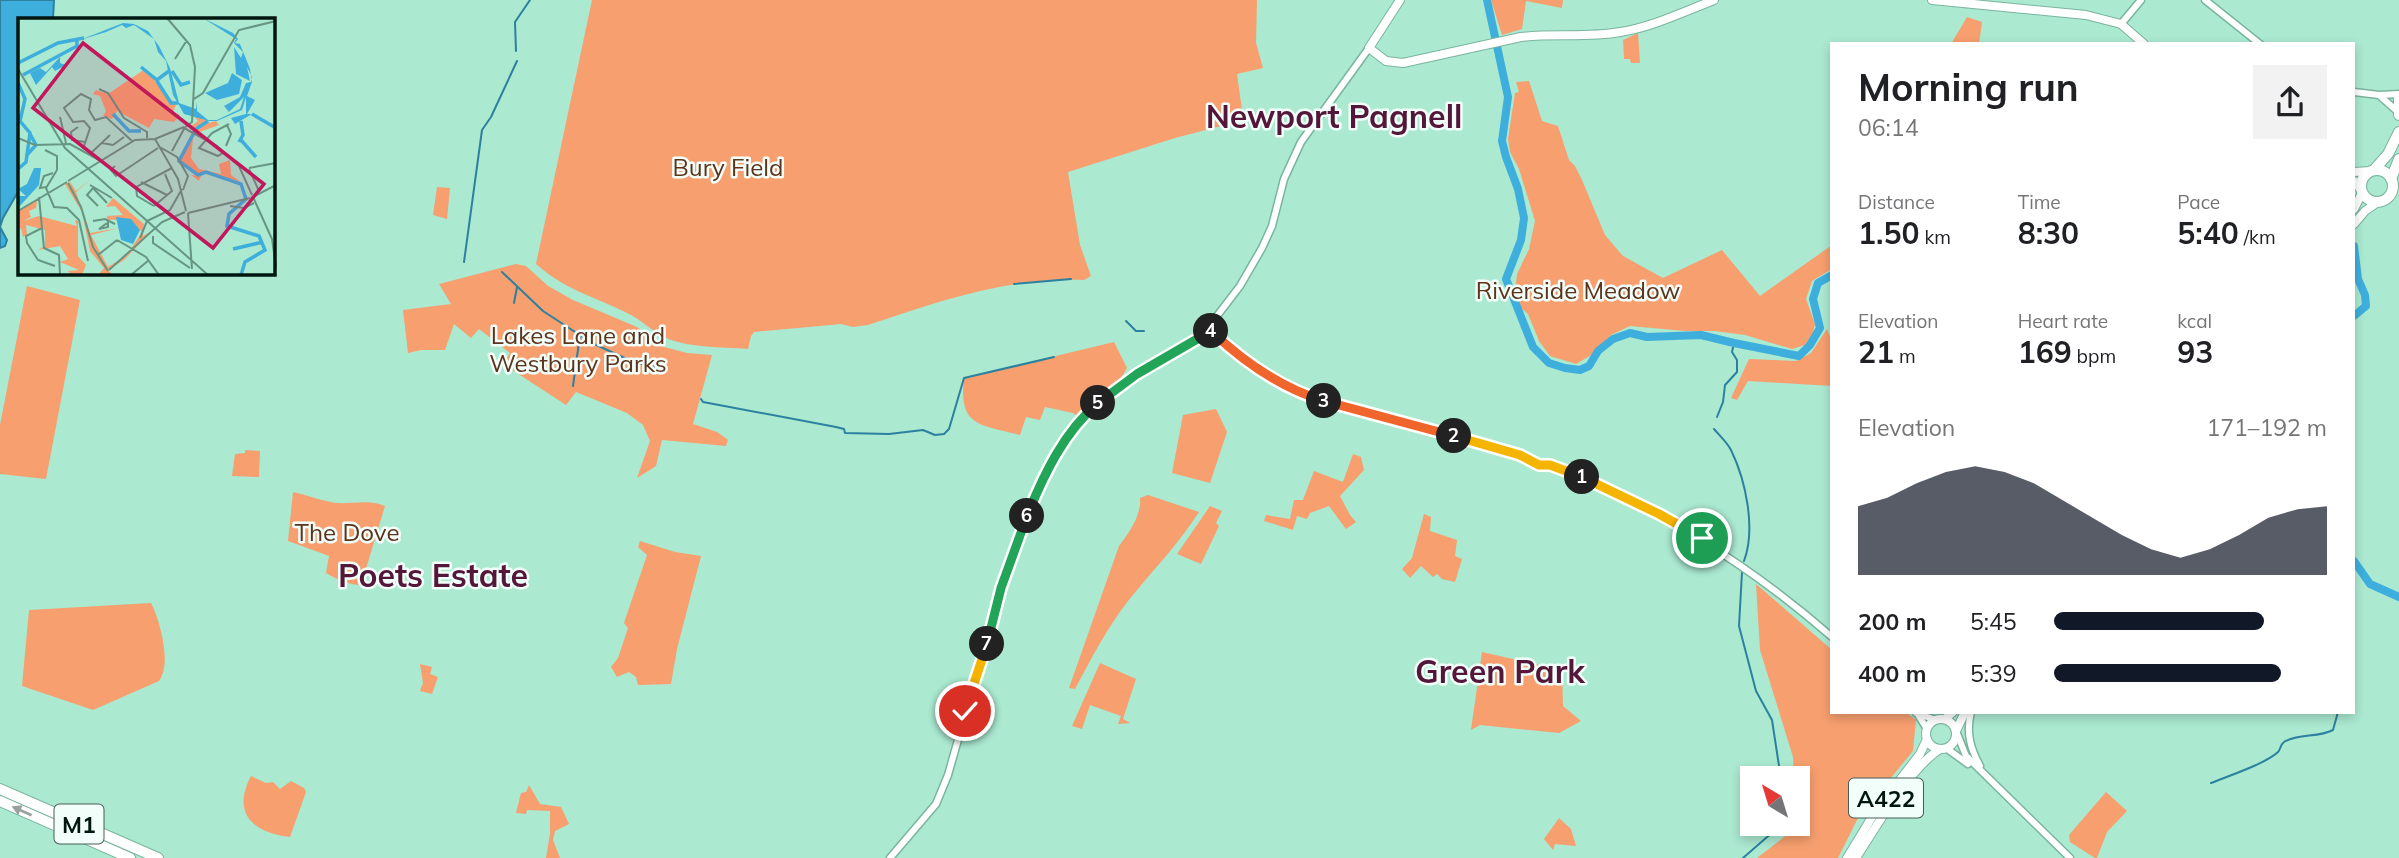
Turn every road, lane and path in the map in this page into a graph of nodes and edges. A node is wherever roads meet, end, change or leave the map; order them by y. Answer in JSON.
{"nodes":[{"id":1,"x":1401,"y":0,"type":"edge"},
{"id":2,"x":1714,"y":0,"type":"edge"},
{"id":3,"x":1932,"y":0,"type":"edge"},
{"id":4,"x":2141,"y":0,"type":"edge"},
{"id":5,"x":2206,"y":0,"type":"edge"},
{"id":6,"x":2121,"y":24,"type":"junction"},
{"id":7,"x":2142,"y":42,"type":"edge"},
{"id":8,"x":2258,"y":42,"type":"edge"},
{"id":9,"x":1369,"y":48,"type":"junction"},
{"id":10,"x":2355,"y":92,"type":"edge"},
{"id":11,"x":2399,"y":94,"type":"edge"},
{"id":12,"x":2379,"y":95,"type":"junction"},
{"id":13,"x":2399,"y":99,"type":"edge"},
{"id":14,"x":2399,"y":113,"type":"edge"},
{"id":15,"x":2399,"y":132,"type":"edge"},
{"id":16,"x":2399,"y":159,"type":"edge"},
{"id":17,"x":2373,"y":171,"type":"junction"},
{"id":18,"x":2355,"y":172,"type":"edge"},
{"id":19,"x":2355,"y":182,"type":"edge"},
{"id":20,"x":2394,"y":183,"type":"edge"},
{"id":21,"x":2361,"y":191,"type":"junction"},
{"id":22,"x":2381,"y":202,"type":"junction"},
{"id":23,"x":2399,"y":202,"type":"edge"},
{"id":24,"x":2355,"y":206,"type":"edge"},
{"id":25,"x":2356,"y":221,"type":"edge"},
{"id":26,"x":1209,"y":330,"type":"junction"},
{"id":27,"x":1830,"y":635,"type":"edge"},
{"id":28,"x":1917,"y":714,"type":"edge"},
{"id":29,"x":1920,"y":714,"type":"edge"},
{"id":30,"x":1950,"y":714,"type":"edge"},
{"id":31,"x":1964,"y":714,"type":"edge"},
{"id":32,"x":1970,"y":714,"type":"edge"},
{"id":33,"x":1940,"y":719,"type":"junction"},
{"id":34,"x":1956,"y":731,"type":"junction"},
{"id":35,"x":1927,"y":734,"type":"junction"},
{"id":36,"x":1943,"y":748,"type":"junction"},
{"id":37,"x":1984,"y":774,"type":"junction"},
{"id":38,"x":0,"y":789,"type":"edge"},
{"id":39,"x":0,"y":801,"type":"edge"},
{"id":40,"x":130,"y":858,"type":"edge"},
{"id":41,"x":158,"y":858,"type":"edge"},
{"id":42,"x":891,"y":858,"type":"edge"},
{"id":43,"x":1847,"y":858,"type":"edge"},
{"id":44,"x":1857,"y":858,"type":"edge"},
{"id":45,"x":2067,"y":858,"type":"edge"}],
"edges":[{"from":1,"to":9,"type":"main road"},
{"from":2,"to":9,"type":"main road"},
{"from":3,"to":6,"type":"main road"},
{"from":4,"to":6,"type":"street"},
{"from":5,"to":8,"type":"street"},
{"from":6,"to":7,"type":"main road"},
{"from":9,"to":26,"type":"street"},
{"from":10,"to":12,"type":"street"},
{"from":11,"to":12,"type":"street"},
{"from":12,"to":14,"type":"street"},
{"from":13,"to":14,"type":"highway"},
{"from":15,"to":17,"type":"highway"},
{"from":16,"to":20,"type":"highway"},
{"from":17,"to":18,"type":"main road"},
{"from":17,"to":20,"type":"highway"},
{"from":17,"to":21,"type":"highway"},
{"from":19,"to":21,"type":"main road"},
{"from":20,"to":22,"type":"highway"},
{"from":21,"to":22,"type":"highway"},
{"from":21,"to":24,"type":"main road"},
{"from":22,"to":23,"type":"highway"},
{"from":22,"to":25,"type":"main road"},
{"from":26,"to":27,"type":"street"},
{"from":26,"to":42,"type":"street"},
{"from":28,"to":35,"type":"street"},
{"from":29,"to":33,"type":"street"},
{"from":30,"to":33,"type":"main road"},
{"from":31,"to":34,"type":"main road"},
{"from":32,"to":37,"type":"street"},
{"from":33,"to":34,"type":"main road"},
{"from":33,"to":35,"type":"main road"},
{"from":34,"to":36,"type":"main road"},
{"from":34,"to":37,"type":"street"},
{"from":35,"to":36,"type":"main road"},
{"from":35,"to":43,"type":"main road","number":"A422"},
{"from":36,"to":44,"type":"main road","number":"A422"},
{"from":36,"to":45,"type":"street"},
{"from":37,"to":45,"type":"street"},
{"from":38,"to":41,"type":"highway","number":"M1"},
{"from":40,"to":39,"type":"highway","number":"M1","one_way":true}]}
